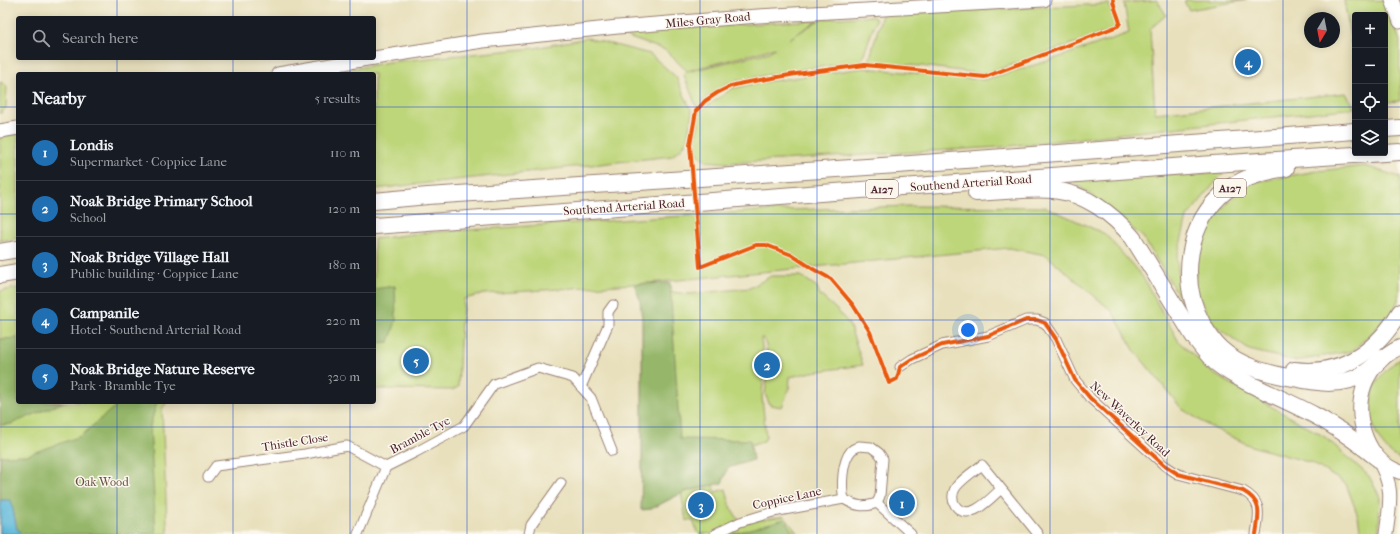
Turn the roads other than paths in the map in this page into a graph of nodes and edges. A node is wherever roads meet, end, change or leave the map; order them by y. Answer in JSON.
{"nodes":[{"id":1,"x":1044,"y":0,"type":"edge"},
{"id":2,"x":1392,"y":0,"type":"edge"},
{"id":3,"x":1400,"y":22,"type":"edge"},
{"id":4,"x":376,"y":58,"type":"edge"},
{"id":5,"x":362,"y":60,"type":"edge"},
{"id":6,"x":290,"y":72,"type":"edge"},
{"id":7,"x":16,"y":128,"type":"edge"},
{"id":8,"x":0,"y":131,"type":"edge"},
{"id":9,"x":1352,"y":132,"type":"edge"},
{"id":10,"x":1391,"y":153,"type":"edge"},
{"id":11,"x":814,"y":194,"type":"junction"},
{"id":12,"x":376,"y":201,"type":"edge"},
{"id":13,"x":376,"y":226,"type":"edge"},
{"id":14,"x":16,"y":249,"type":"edge"},
{"id":15,"x":0,"y":252,"type":"edge"},
{"id":16,"x":16,"y":272,"type":"edge"},
{"id":17,"x":0,"y":276,"type":"edge"},
{"id":18,"x":613,"y":305,"type":"dead end"},
{"id":19,"x":1400,"y":312,"type":"edge"},
{"id":20,"x":1205,"y":329,"type":"junction"},
{"id":21,"x":1400,"y":339,"type":"edge"},
{"id":22,"x":1400,"y":347,"type":"edge"},
{"id":23,"x":1382,"y":358,"type":"junction"},
{"id":24,"x":900,"y":367,"type":"dead end"},
{"id":25,"x":581,"y":387,"type":"junction"},
{"id":26,"x":612,"y":452,"type":"dead end"},
{"id":27,"x":1377,"y":458,"type":"junction"},
{"id":28,"x":386,"y":467,"type":"junction"},
{"id":29,"x":1400,"y":472,"type":"edge"},
{"id":30,"x":208,"y":477,"type":"dead end"},
{"id":31,"x":561,"y":483,"type":"dead end"},
{"id":32,"x":1002,"y":489,"type":"junction"},
{"id":33,"x":844,"y":499,"type":"junction"},
{"id":34,"x":877,"y":503,"type":"junction"},
{"id":35,"x":358,"y":534,"type":"edge"},
{"id":36,"x":528,"y":534,"type":"edge"},
{"id":37,"x":715,"y":534,"type":"edge"},
{"id":38,"x":911,"y":534,"type":"edge"},
{"id":39,"x":1038,"y":534,"type":"edge"},
{"id":40,"x":1256,"y":534,"type":"edge"},
{"id":41,"x":1386,"y":534,"type":"edge"}],
"edges":[{"from":1,"to":4,"type":"street","name":"Miles Gray Road"},
{"from":2,"to":3,"type":"street"},
{"from":5,"to":6,"type":"street","name":"Miles Gray Road"},
{"from":7,"to":8,"type":"street"},
{"from":9,"to":12,"type":"highway","name":"Southend Arterial Road","number":"A127"},
{"from":10,"to":11,"type":"highway","name":"Southend Arterial Road","number":"A127"},
{"from":10,"to":20,"type":"highway","number":"A127"},
{"from":11,"to":13,"type":"highway","name":"Southend Arterial Road","number":"A127"},
{"from":11,"to":27,"type":"highway"},
{"from":14,"to":15,"type":"highway"},
{"from":16,"to":17,"type":"highway"},
{"from":18,"to":25,"type":"street"},
{"from":19,"to":20,"type":"highway","number":"A127"},
{"from":20,"to":23,"type":"highway","number":"A127"},
{"from":21,"to":23,"type":"main road"},
{"from":22,"to":23,"type":"main road"},
{"from":23,"to":27,"type":"main road"},
{"from":24,"to":40,"type":"street","name":"New Waverley Road"},
{"from":25,"to":26,"type":"street","name":"Bramble Tye"},
{"from":25,"to":28,"type":"street","name":"Bramble Tye"},
{"from":27,"to":29,"type":"main road"},
{"from":27,"to":41,"type":"street"},
{"from":28,"to":30,"type":"street","name":"Thistle Close"},
{"from":28,"to":35,"type":"street","name":"Bramble Tye"},
{"from":31,"to":36,"type":"street"},
{"from":32,"to":32,"type":"street"},
{"from":32,"to":39,"type":"street"},
{"from":33,"to":34,"type":"street"},
{"from":33,"to":34,"type":"street"},
{"from":33,"to":37,"type":"street","name":"Coppice Lane"},
{"from":34,"to":38,"type":"street"}]}
